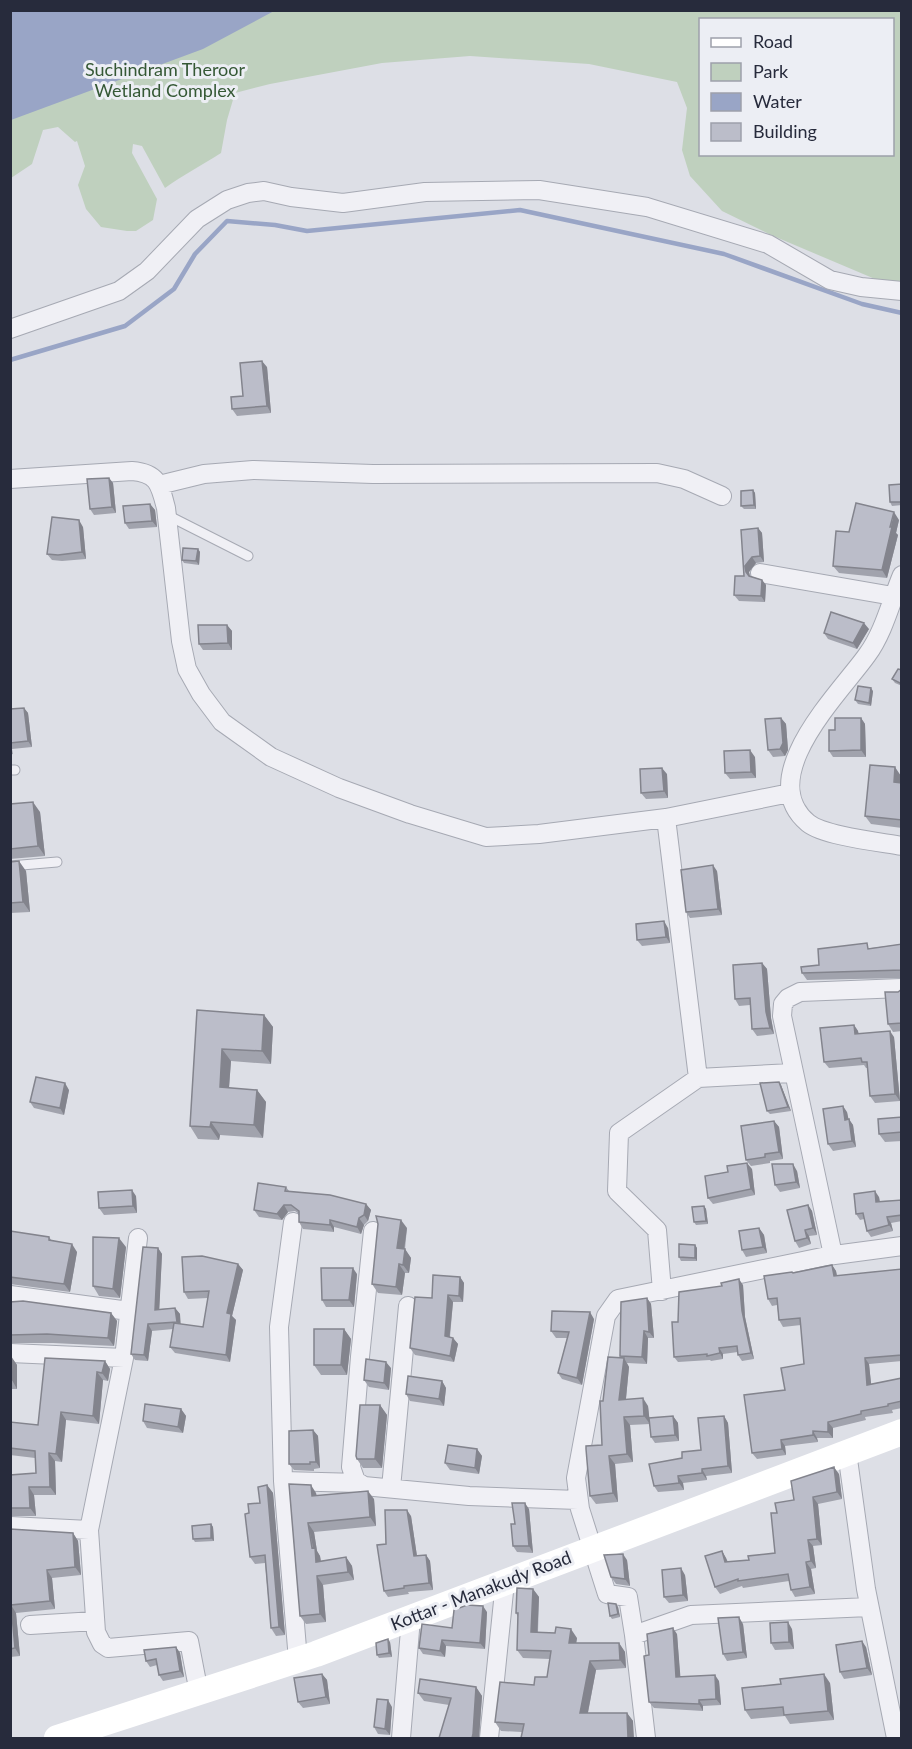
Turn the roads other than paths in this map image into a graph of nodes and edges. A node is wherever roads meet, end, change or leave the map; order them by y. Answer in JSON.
{"nodes":[{"id":1,"x":902,"y":291,"type":"edge"},
{"id":2,"x":10,"y":329,"type":"edge"},
{"id":3,"x":10,"y":479,"type":"edge"},
{"id":4,"x":159,"y":485,"type":"junction"},
{"id":5,"x":722,"y":496,"type":"dead end"},
{"id":6,"x":166,"y":515,"type":"junction"},
{"id":7,"x":248,"y":556,"type":"dead end"},
{"id":8,"x":760,"y":573,"type":"dead end"},
{"id":9,"x":902,"y":574,"type":"edge"},
{"id":10,"x":893,"y":596,"type":"junction"},
{"id":11,"x":790,"y":793,"type":"junction"},
{"id":12,"x":666,"y":818,"type":"junction"},
{"id":13,"x":902,"y":846,"type":"edge"},
{"id":14,"x":57,"y":862,"type":"dead end"},
{"id":15,"x":10,"y":866,"type":"edge"},
{"id":16,"x":902,"y":988,"type":"edge"},
{"id":17,"x":792,"y":1073,"type":"junction"},
{"id":18,"x":698,"y":1078,"type":"junction"},
{"id":19,"x":293,"y":1222,"type":"dead end"},
{"id":20,"x":373,"y":1232,"type":"dead end"},
{"id":21,"x":138,"y":1238,"type":"dead end"},
{"id":22,"x":902,"y":1246,"type":"edge"},
{"id":23,"x":833,"y":1255,"type":"junction"},
{"id":24,"x":662,"y":1291,"type":"junction"},
{"id":25,"x":10,"y":1295,"type":"edge"},
{"id":26,"x":408,"y":1306,"type":"dead end"},
{"id":27,"x":129,"y":1311,"type":"junction"},
{"id":28,"x":10,"y":1353,"type":"edge"},
{"id":29,"x":124,"y":1358,"type":"junction"},
{"id":30,"x":902,"y":1432,"type":"edge"},
{"id":31,"x":847,"y":1452,"type":"junction"},
{"id":32,"x":283,"y":1481,"type":"junction"},
{"id":33,"x":359,"y":1483,"type":"junction"},
{"id":34,"x":391,"y":1488,"type":"junction"},
{"id":35,"x":579,"y":1500,"type":"junction"},
{"id":36,"x":10,"y":1526,"type":"edge"},
{"id":37,"x":89,"y":1530,"type":"junction"},
{"id":38,"x":592,"y":1549,"type":"junction"},
{"id":39,"x":506,"y":1582,"type":"junction"},
{"id":40,"x":869,"y":1607,"type":"junction"},
{"id":41,"x":411,"y":1618,"type":"junction"},
{"id":42,"x":95,"y":1621,"type":"junction"},
{"id":43,"x":30,"y":1625,"type":"dead end"},
{"id":44,"x":634,"y":1635,"type":"junction"},
{"id":45,"x":298,"y":1660,"type":"junction"},
{"id":46,"x":199,"y":1693,"type":"junction"},
{"id":47,"x":95,"y":1732,"type":"edge"},
{"id":48,"x":57,"y":1738,"type":"edge"},
{"id":49,"x":401,"y":1738,"type":"edge"},
{"id":50,"x":489,"y":1738,"type":"edge"},
{"id":51,"x":646,"y":1738,"type":"edge"},
{"id":52,"x":896,"y":1738,"type":"edge"}],
"edges":[{"from":1,"to":2,"type":"street"},
{"from":3,"to":4,"type":"street"},
{"from":4,"to":5,"type":"street"},
{"from":4,"to":6,"type":"street"},
{"from":6,"to":7,"type":"lane"},
{"from":6,"to":12,"type":"street"},
{"from":8,"to":10,"type":"street"},
{"from":9,"to":10,"type":"street"},
{"from":10,"to":11,"type":"street"},
{"from":11,"to":12,"type":"street"},
{"from":11,"to":13,"type":"street"},
{"from":12,"to":18,"type":"street"},
{"from":14,"to":15,"type":"lane"},
{"from":16,"to":17,"type":"street"},
{"from":17,"to":18,"type":"street"},
{"from":17,"to":23,"type":"street"},
{"from":18,"to":24,"type":"street"},
{"from":19,"to":32,"type":"street"},
{"from":20,"to":33,"type":"street"},
{"from":21,"to":27,"type":"street"},
{"from":22,"to":23,"type":"street"},
{"from":23,"to":24,"type":"street"},
{"from":24,"to":35,"type":"street"},
{"from":25,"to":27,"type":"street"},
{"from":26,"to":34,"type":"street"},
{"from":27,"to":29,"type":"street"},
{"from":28,"to":29,"type":"street"},
{"from":29,"to":37,"type":"street"},
{"from":30,"to":31,"type":"main road","name":"Kottar - Manakudy Road"},
{"from":31,"to":38,"type":"main road","name":"Kottar - Manakudy Road"},
{"from":31,"to":40,"type":"street"},
{"from":32,"to":33,"type":"street"},
{"from":32,"to":45,"type":"street"},
{"from":33,"to":34,"type":"street"},
{"from":34,"to":35,"type":"street"},
{"from":35,"to":38,"type":"street"},
{"from":36,"to":37,"type":"street"},
{"from":37,"to":42,"type":"street"},
{"from":38,"to":39,"type":"main road","name":"Kottar - Manakudy Road"},
{"from":38,"to":44,"type":"street"},
{"from":39,"to":41,"type":"main road","name":"Kottar - Manakudy Road"},
{"from":39,"to":50,"type":"street"},
{"from":40,"to":44,"type":"street"},
{"from":40,"to":52,"type":"street"},
{"from":41,"to":45,"type":"main road","name":"Kottar - Manakudy Road"},
{"from":41,"to":49,"type":"street"},
{"from":42,"to":43,"type":"street"},
{"from":42,"to":46,"type":"street"},
{"from":44,"to":51,"type":"street"},
{"from":45,"to":46,"type":"main road","name":"Kottar - Manakudy Road"},
{"from":46,"to":47,"type":"main road","name":"Kottar - Manakudy Road"},
{"from":47,"to":48,"type":"main road","name":"Kottar - Manakudy Road"}]}
